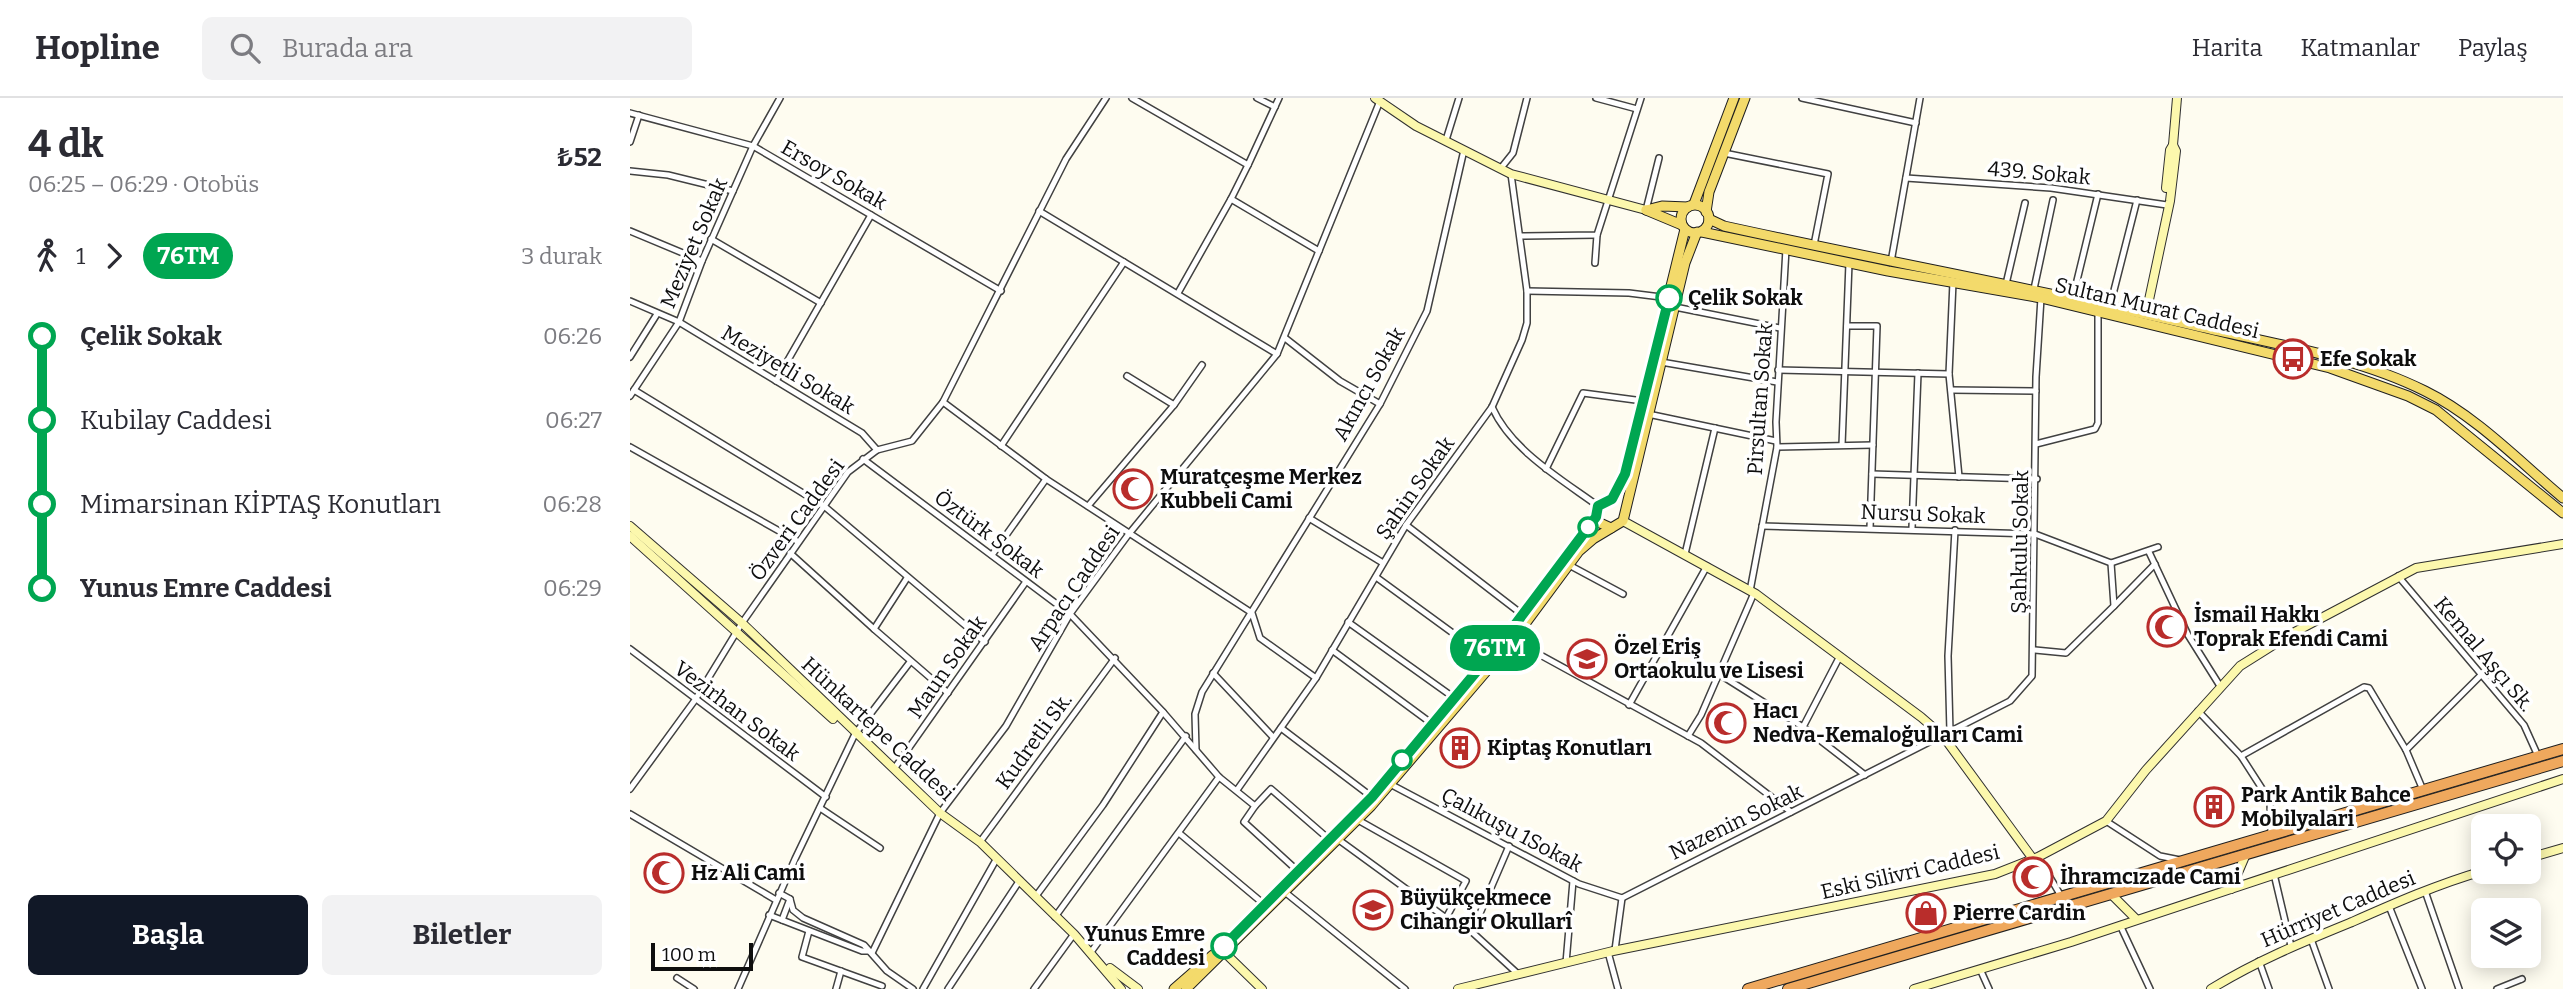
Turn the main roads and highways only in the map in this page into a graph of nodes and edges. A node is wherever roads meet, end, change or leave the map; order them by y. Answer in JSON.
{"nodes":[{"id":1,"x":1734,"y":98,"type":"edge"},
{"id":2,"x":1745,"y":98,"type":"edge"},
{"id":3,"x":2177,"y":98,"type":"edge"},
{"id":4,"x":1378,"y":99,"type":"edge"},
{"id":5,"x":1691,"y":205,"type":"junction"},
{"id":6,"x":1646,"y":210,"type":"junction"},
{"id":7,"x":1707,"y":215,"type":"junction"},
{"id":8,"x":1683,"y":227,"type":"junction"},
{"id":9,"x":1700,"y":232,"type":"junction"},
{"id":10,"x":1672,"y":302,"type":"junction"},
{"id":11,"x":2145,"y":318,"type":"junction"},
{"id":12,"x":2256,"y":344,"type":"junction"},
{"id":13,"x":2563,"y":498,"type":"edge"},
{"id":14,"x":1612,"y":499,"type":"junction"},
{"id":15,"x":1625,"y":511,"type":"junction"},
{"id":16,"x":2563,"y":513,"type":"edge"},
{"id":17,"x":1596,"y":517,"type":"junction"},
{"id":18,"x":1623,"y":521,"type":"junction"},
{"id":19,"x":630,"y":526,"type":"edge"},
{"id":20,"x":1611,"y":528,"type":"junction"},
{"id":21,"x":630,"y":536,"type":"edge"},
{"id":22,"x":2563,"y":544,"type":"edge"},
{"id":23,"x":855,"y":734,"type":"junction"},
{"id":24,"x":2563,"y":749,"type":"edge"},
{"id":25,"x":2563,"y":761,"type":"edge"},
{"id":26,"x":2563,"y":779,"type":"edge"},
{"id":27,"x":1335,"y":840,"type":"junction"},
{"id":28,"x":2563,"y":848,"type":"edge"},
{"id":29,"x":2246,"y":854,"type":"junction"},
{"id":30,"x":2541,"y":854,"type":"edge"},
{"id":31,"x":2036,"y":858,"type":"junction"},
{"id":32,"x":2471,"y":875,"type":"edge"},
{"id":33,"x":2231,"y":889,"type":"junction"},
{"id":34,"x":2112,"y":895,"type":"junction"},
{"id":35,"x":2136,"y":919,"type":"junction"},
{"id":36,"x":1223,"y":951,"type":"junction"},
{"id":37,"x":1099,"y":960,"type":"junction"},
{"id":38,"x":1121,"y":989,"type":"edge"},
{"id":39,"x":1138,"y":989,"type":"edge"},
{"id":40,"x":1174,"y":989,"type":"edge"},
{"id":41,"x":1186,"y":989,"type":"edge"},
{"id":42,"x":1262,"y":989,"type":"edge"},
{"id":43,"x":1458,"y":989,"type":"edge"},
{"id":44,"x":1748,"y":989,"type":"edge"},
{"id":45,"x":1788,"y":989,"type":"edge"},
{"id":46,"x":1914,"y":989,"type":"edge"},
{"id":47,"x":2211,"y":989,"type":"edge"}],
"edges":[{"from":1,"to":5,"type":"main road"},
{"from":2,"to":7,"type":"main road"},
{"from":3,"to":11,"type":"main road"},
{"from":4,"to":6,"type":"main road"},
{"from":5,"to":6,"type":"main road"},
{"from":5,"to":7,"type":"main road","name":"Sultan Murat Caddesi"},
{"from":5,"to":8,"type":"main road"},
{"from":6,"to":8,"type":"main road","name":"Sultan Murat Caddesi"},
{"from":7,"to":9,"type":"main road"},
{"from":7,"to":11,"type":"main road","name":"Sultan Murat Caddesi"},
{"from":8,"to":9,"type":"main road","name":"Sultan Murat Caddesi"},
{"from":8,"to":10,"type":"main road"},
{"from":9,"to":10,"type":"main road"},
{"from":9,"to":11,"type":"main road","name":"Sultan Murat Caddesi"},
{"from":10,"to":14,"type":"main road"},
{"from":10,"to":15,"type":"main road"},
{"from":11,"to":12,"type":"main road","name":"Sultan Murat Caddesi"},
{"from":12,"to":13,"type":"main road"},
{"from":12,"to":16,"type":"main road","name":"Sultan Murat Caddesi"},
{"from":14,"to":15,"type":"main road"},
{"from":14,"to":17,"type":"main road"},
{"from":15,"to":18,"type":"main road"},
{"from":17,"to":20,"type":"main road"},
{"from":17,"to":27,"type":"main road"},
{"from":18,"to":20,"type":"main road"},
{"from":18,"to":31,"type":"main road"},
{"from":19,"to":23,"type":"main road","name":"Hünkartepe Caddesi"},
{"from":20,"to":27,"type":"main road"},
{"from":21,"to":23,"type":"main road"},
{"from":22,"to":31,"type":"main road","name":"Eski Silivri Caddesi"},
{"from":23,"to":37,"type":"main road","name":"Hünkartepe Caddesi"},
{"from":24,"to":44,"type":"highway"},
{"from":25,"to":29,"type":"highway"},
{"from":26,"to":33,"type":"main road"},
{"from":27,"to":36,"type":"main road"},
{"from":27,"to":36,"type":"main road"},
{"from":28,"to":30,"type":"main road"},
{"from":29,"to":33,"type":"main road"},
{"from":29,"to":34,"type":"highway"},
{"from":31,"to":43,"type":"main road","name":"Eski Silivri Caddesi"},
{"from":32,"to":47,"type":"main road","name":"Hürriyet Caddesi"},
{"from":33,"to":35,"type":"main road"},
{"from":34,"to":35,"type":"main road"},
{"from":34,"to":45,"type":"highway"},
{"from":35,"to":46,"type":"main road"},
{"from":36,"to":40,"type":"main road"},
{"from":36,"to":41,"type":"main road"},
{"from":36,"to":42,"type":"main road"},
{"from":37,"to":38,"type":"main road"},
{"from":37,"to":39,"type":"main road"}]}
